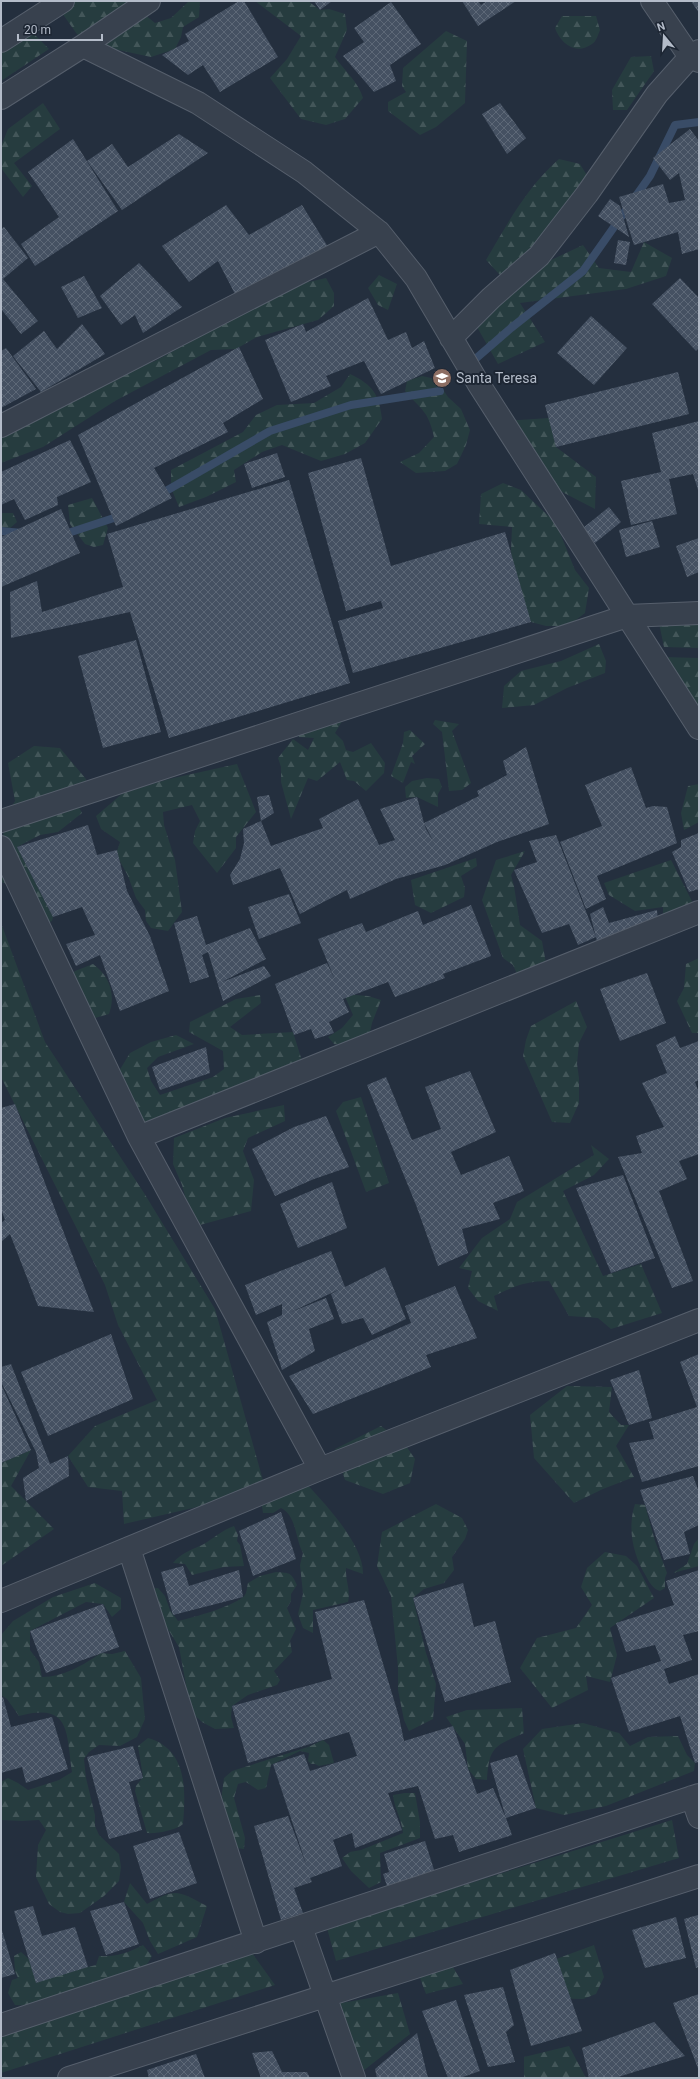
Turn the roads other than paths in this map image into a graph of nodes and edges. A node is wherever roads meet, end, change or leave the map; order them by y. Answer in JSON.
{"nodes":[{"id":1,"x":63,"y":1,"type":"edge"},
{"id":2,"x":149,"y":1,"type":"edge"},
{"id":3,"x":652,"y":1,"type":"edge"},
{"id":4,"x":1,"y":41,"type":"edge"},
{"id":5,"x":84,"y":46,"type":"junction"},
{"id":6,"x":696,"y":56,"type":"edge"},
{"id":7,"x":1,"y":98,"type":"edge"},
{"id":8,"x":379,"y":232,"type":"junction"},
{"id":9,"x":451,"y":338,"type":"junction"},
{"id":10,"x":1,"y":426,"type":"edge"},
{"id":11,"x":699,"y":613,"type":"edge"},
{"id":12,"x":627,"y":616,"type":"junction"},
{"id":13,"x":699,"y":728,"type":"edge"},
{"id":14,"x":1,"y":821,"type":"edge"},
{"id":15,"x":1,"y":847,"type":"edge"},
{"id":16,"x":699,"y":912,"type":"edge"},
{"id":17,"x":139,"y":1137,"type":"junction"},
{"id":18,"x":699,"y":1320,"type":"edge"},
{"id":19,"x":320,"y":1469,"type":"junction"},
{"id":20,"x":129,"y":1548,"type":"junction"},
{"id":21,"x":1,"y":1601,"type":"edge"},
{"id":22,"x":696,"y":1796,"type":"edge"},
{"id":23,"x":699,"y":1818,"type":"edge"},
{"id":24,"x":699,"y":1876,"type":"edge"},
{"id":25,"x":301,"y":1927,"type":"junction"},
{"id":26,"x":256,"y":1942,"type":"junction"},
{"id":27,"x":327,"y":1995,"type":"junction"},
{"id":28,"x":1,"y":2026,"type":"edge"},
{"id":29,"x":69,"y":2078,"type":"edge"},
{"id":30,"x":354,"y":2078,"type":"edge"}],
"edges":[{"from":1,"to":4,"type":"street"},
{"from":2,"to":5,"type":"street"},
{"from":3,"to":6,"type":"street"},
{"from":5,"to":7,"type":"street"},
{"from":5,"to":8,"type":"street"},
{"from":6,"to":9,"type":"street"},
{"from":8,"to":9,"type":"street"},
{"from":8,"to":10,"type":"street"},
{"from":9,"to":12,"type":"street"},
{"from":11,"to":12,"type":"street"},
{"from":12,"to":13,"type":"street"},
{"from":12,"to":14,"type":"street"},
{"from":15,"to":17,"type":"street"},
{"from":16,"to":17,"type":"street"},
{"from":17,"to":19,"type":"street"},
{"from":18,"to":19,"type":"street"},
{"from":19,"to":20,"type":"street"},
{"from":20,"to":21,"type":"street"},
{"from":20,"to":26,"type":"street"},
{"from":22,"to":23,"type":"street"},
{"from":22,"to":25,"type":"street"},
{"from":24,"to":27,"type":"street"},
{"from":25,"to":26,"type":"street"},
{"from":25,"to":27,"type":"street"},
{"from":26,"to":28,"type":"street"},
{"from":27,"to":29,"type":"street"},
{"from":27,"to":30,"type":"street"}]}
